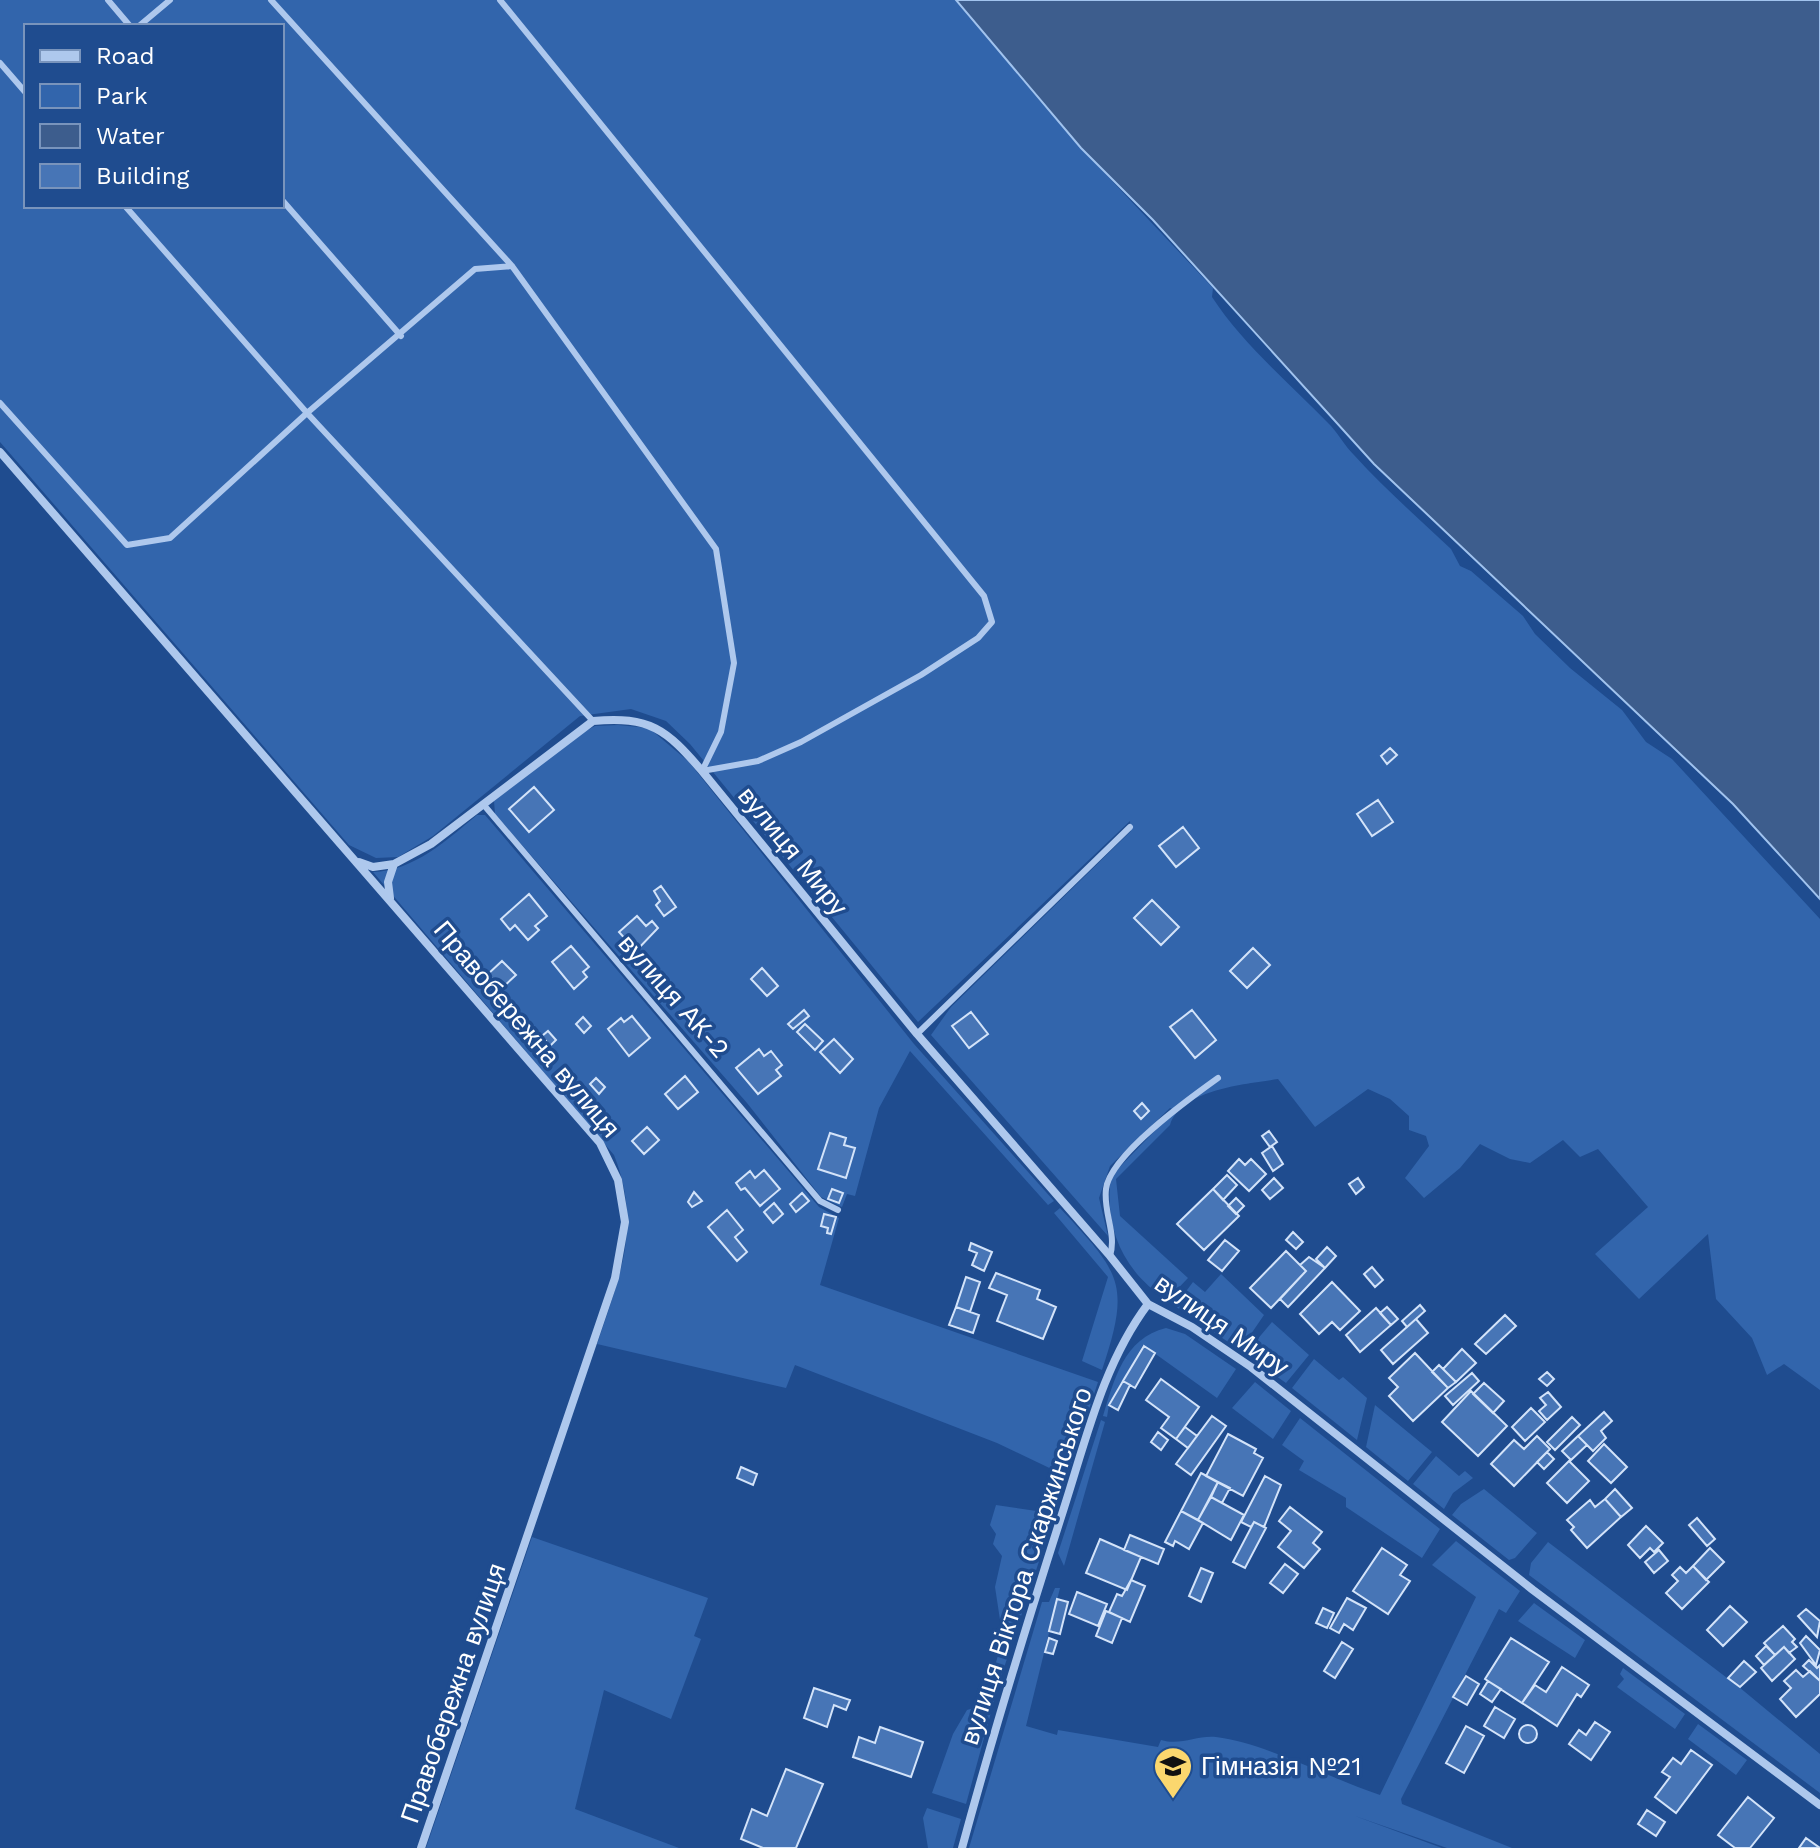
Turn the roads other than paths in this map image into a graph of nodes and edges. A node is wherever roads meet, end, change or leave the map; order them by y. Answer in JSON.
{"nodes":[{"id":1,"x":108,"y":0,"type":"edge"},
{"id":2,"x":170,"y":0,"type":"edge"},
{"id":3,"x":271,"y":0,"type":"edge"},
{"id":4,"x":500,"y":0,"type":"edge"},
{"id":5,"x":128,"y":24,"type":"edge"},
{"id":6,"x":141,"y":24,"type":"edge"},
{"id":7,"x":0,"y":63,"type":"edge"},
{"id":8,"x":24,"y":91,"type":"edge"},
{"id":9,"x":284,"y":202,"type":"edge"},
{"id":10,"x":127,"y":208,"type":"edge"},
{"id":11,"x":512,"y":266,"type":"junction"},
{"id":12,"x":401,"y":336,"type":"junction"},
{"id":13,"x":0,"y":403,"type":"edge"},
{"id":14,"x":307,"y":413,"type":"junction"},
{"id":15,"x":0,"y":452,"type":"edge"},
{"id":16,"x":593,"y":721,"type":"junction"},
{"id":17,"x":702,"y":771,"type":"junction"},
{"id":18,"x":483,"y":804,"type":"junction"},
{"id":19,"x":1130,"y":827,"type":"dead end"},
{"id":20,"x":359,"y":862,"type":"junction"},
{"id":21,"x":394,"y":864,"type":"junction"},
{"id":22,"x":390,"y":898,"type":"junction"},
{"id":23,"x":917,"y":1034,"type":"junction"},
{"id":24,"x":1218,"y":1078,"type":"dead end"},
{"id":25,"x":838,"y":1210,"type":"dead end"},
{"id":26,"x":1110,"y":1256,"type":"junction"},
{"id":27,"x":1148,"y":1304,"type":"junction"},
{"id":28,"x":1820,"y":1805,"type":"edge"},
{"id":29,"x":421,"y":1848,"type":"edge"},
{"id":30,"x":962,"y":1848,"type":"edge"}],
"edges":[{"from":1,"to":5,"type":"lane"},
{"from":2,"to":6,"type":"lane"},
{"from":3,"to":11,"type":"lane"},
{"from":4,"to":17,"type":"lane"},
{"from":7,"to":8,"type":"lane"},
{"from":9,"to":12,"type":"lane"},
{"from":10,"to":14,"type":"lane"},
{"from":11,"to":12,"type":"lane"},
{"from":11,"to":17,"type":"lane"},
{"from":12,"to":14,"type":"lane"},
{"from":13,"to":14,"type":"lane"},
{"from":14,"to":16,"type":"lane"},
{"from":15,"to":20,"type":"street","name":"Правобережна вулиця"},
{"from":16,"to":17,"type":"street","name":"вулиця Миру"},
{"from":16,"to":18,"type":"street"},
{"from":17,"to":23,"type":"street","name":"вулиця Миру"},
{"from":18,"to":21,"type":"street"},
{"from":18,"to":25,"type":"lane","name":"вулиця АК-2"},
{"from":19,"to":23,"type":"lane"},
{"from":20,"to":21,"type":"street"},
{"from":20,"to":22,"type":"street","name":"Правобережна вулиця"},
{"from":21,"to":22,"type":"street"},
{"from":22,"to":29,"type":"street","name":"Правобережна вулиця"},
{"from":23,"to":26,"type":"street","name":"вулиця Миру"},
{"from":24,"to":26,"type":"lane"},
{"from":26,"to":27,"type":"street","name":"вулиця Миру"},
{"from":27,"to":28,"type":"street","name":"вулиця Миру"},
{"from":27,"to":30,"type":"street","name":"вулиця Віктора Скаржинського"}]}
